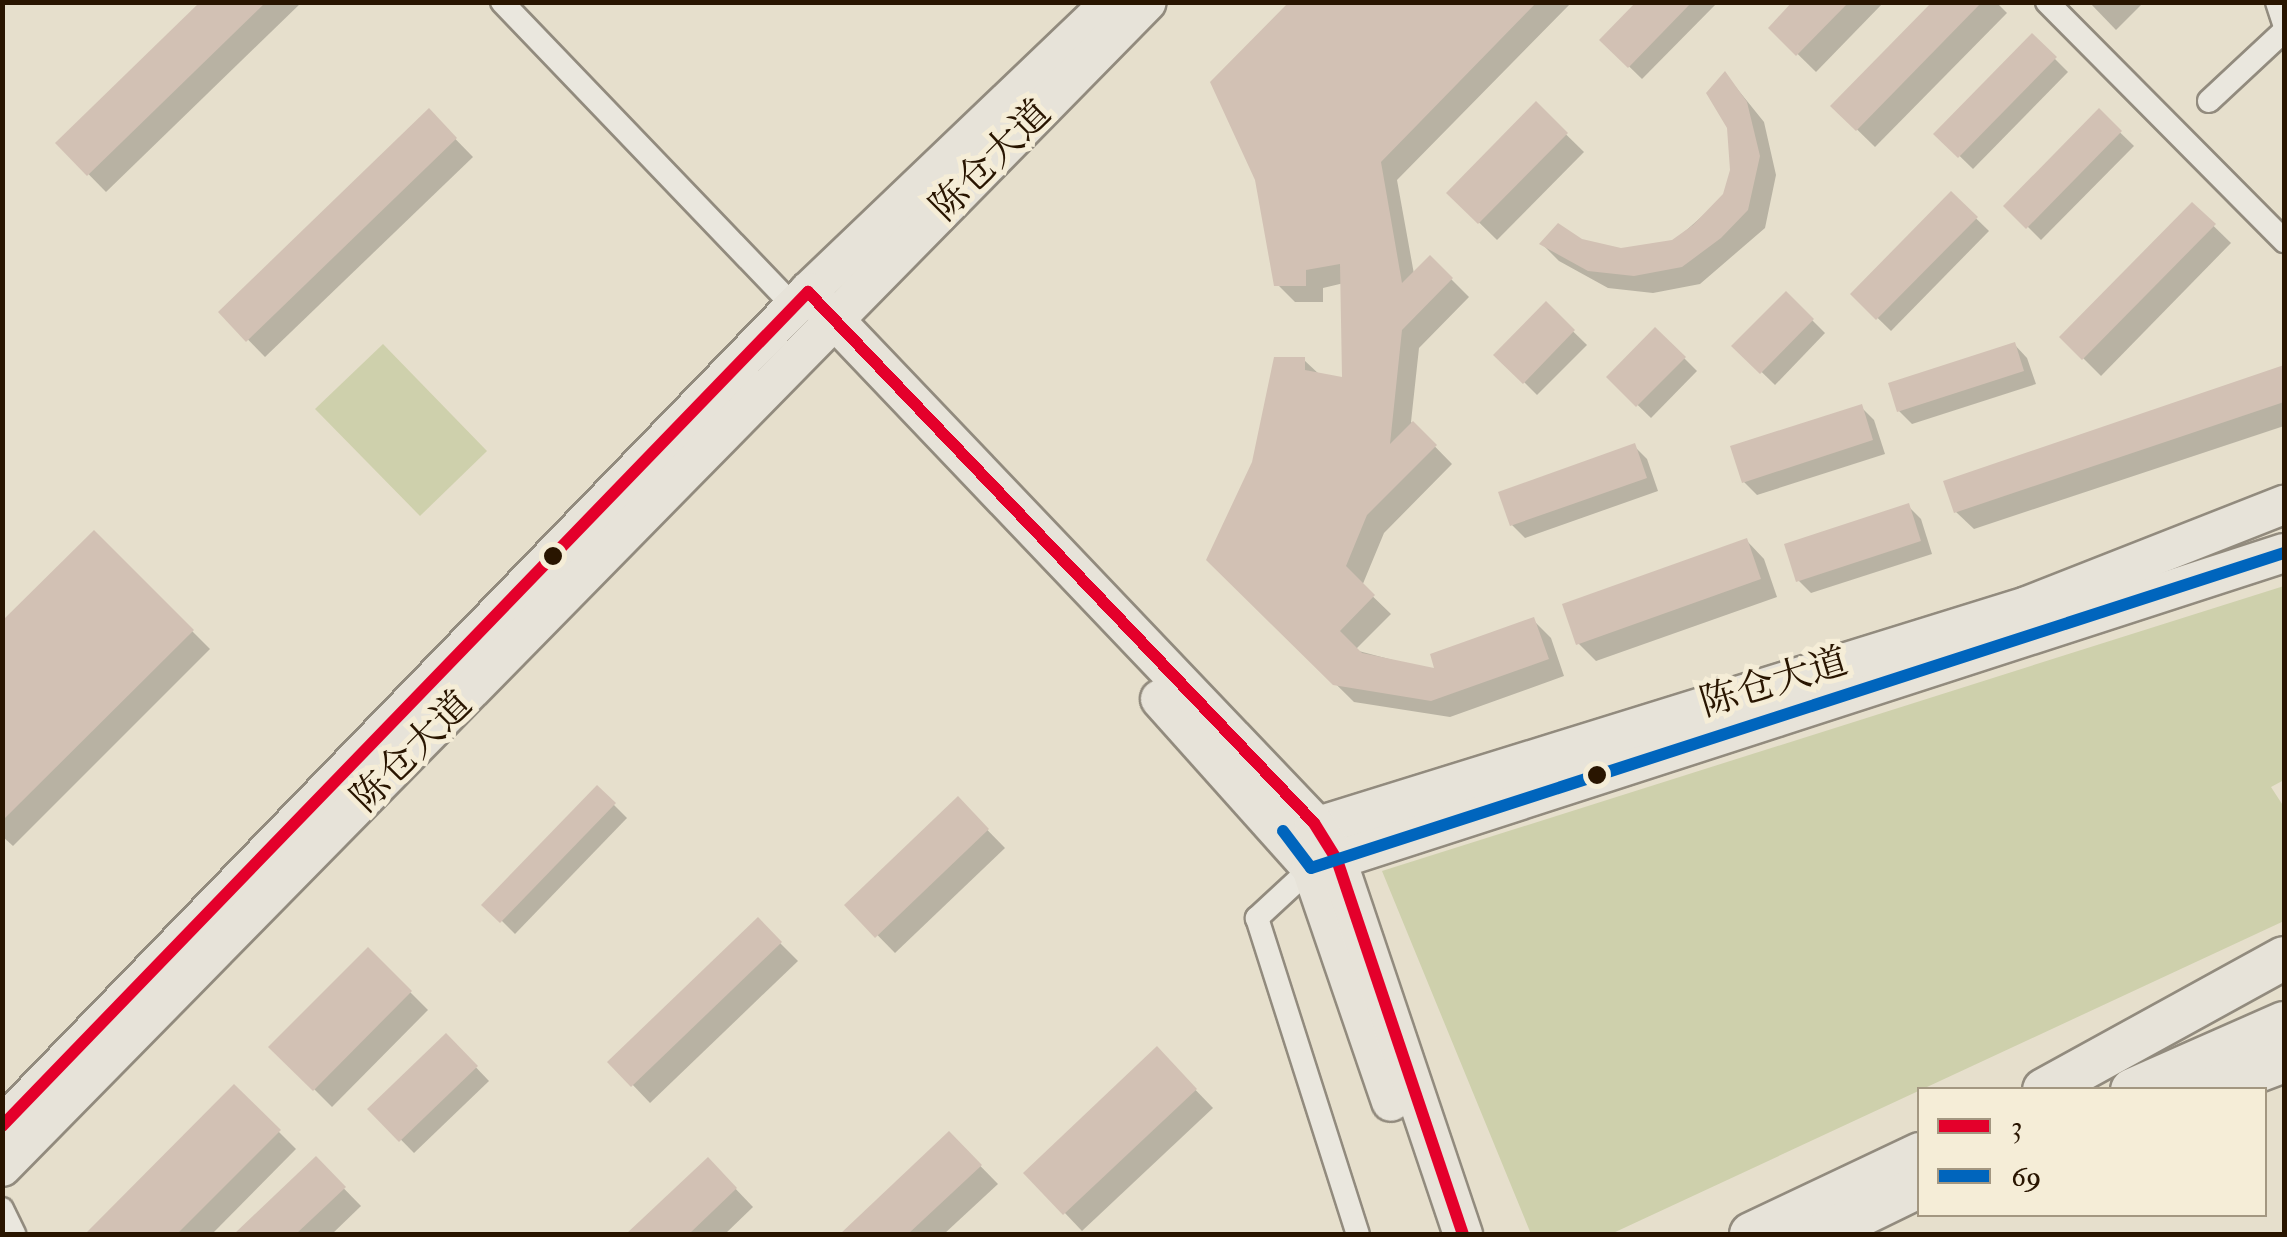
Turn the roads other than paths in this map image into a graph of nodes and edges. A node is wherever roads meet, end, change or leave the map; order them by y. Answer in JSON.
{"nodes":[{"id":1,"x":502,"y":2,"type":"edge"},
{"id":2,"x":1111,"y":2,"type":"edge"},
{"id":3,"x":1147,"y":2,"type":"edge"},
{"id":4,"x":2047,"y":2,"type":"edge"},
{"id":5,"x":2277,"y":2,"type":"edge"},
{"id":6,"x":2284,"y":22,"type":"edge"},
{"id":7,"x":2284,"y":31,"type":"edge"},
{"id":8,"x":2209,"y":101,"type":"dead end"},
{"id":9,"x":2284,"y":240,"type":"edge"},
{"id":10,"x":801,"y":299,"type":"junction"},
{"id":11,"x":828,"y":328,"type":"junction"},
{"id":12,"x":2284,"y":505,"type":"edge"},
{"id":13,"x":2284,"y":553,"type":"edge"},
{"id":14,"x":1302,"y":830,"type":"junction"},
{"id":15,"x":1324,"y":864,"type":"junction"},
{"id":16,"x":2284,"y":958,"type":"edge"},
{"id":17,"x":2284,"y":990,"type":"edge"},
{"id":18,"x":2284,"y":1023,"type":"edge"},
{"id":19,"x":2284,"y":1061,"type":"edge"},
{"id":20,"x":2049,"y":1087,"type":"edge"},
{"id":21,"x":2067,"y":1087,"type":"edge"},
{"id":22,"x":2139,"y":1087,"type":"edge"},
{"id":23,"x":2215,"y":1087,"type":"edge"},
{"id":24,"x":2,"y":1126,"type":"edge"},
{"id":25,"x":1917,"y":1155,"type":"edge"},
{"id":26,"x":2,"y":1167,"type":"edge"},
{"id":27,"x":1917,"y":1187,"type":"edge"},
{"id":28,"x":2,"y":1209,"type":"edge"},
{"id":29,"x":14,"y":1234,"type":"edge"},
{"id":30,"x":1358,"y":1234,"type":"edge"},
{"id":31,"x":1435,"y":1234,"type":"edge"},
{"id":32,"x":1463,"y":1234,"type":"edge"},
{"id":33,"x":1751,"y":1234,"type":"edge"},
{"id":34,"x":1822,"y":1234,"type":"edge"}],
"edges":[{"from":1,"to":10,"type":"street"},
{"from":2,"to":10,"type":"main road","name":"陈仓大道"},
{"from":3,"to":11,"type":"main road","name":"陈仓大道"},
{"from":4,"to":9,"type":"street"},
{"from":5,"to":6,"type":"street"},
{"from":7,"to":8,"type":"street"},
{"from":10,"to":11,"type":"main road"},
{"from":10,"to":24,"type":"main road","name":"陈仓大道"},
{"from":11,"to":14,"type":"main road"},
{"from":11,"to":26,"type":"main road","name":"陈仓大道"},
{"from":12,"to":14,"type":"main road","name":"陈仓大道"},
{"from":13,"to":15,"type":"main road"},
{"from":14,"to":15,"type":"main road"},
{"from":15,"to":30,"type":"street"},
{"from":15,"to":31,"type":"main road"},
{"from":15,"to":32,"type":"main road"},
{"from":16,"to":20,"type":"highway"},
{"from":17,"to":21,"type":"highway"},
{"from":18,"to":22,"type":"highway"},
{"from":19,"to":23,"type":"highway"},
{"from":25,"to":33,"type":"highway"},
{"from":27,"to":34,"type":"highway"},
{"from":28,"to":29,"type":"street"}]}
